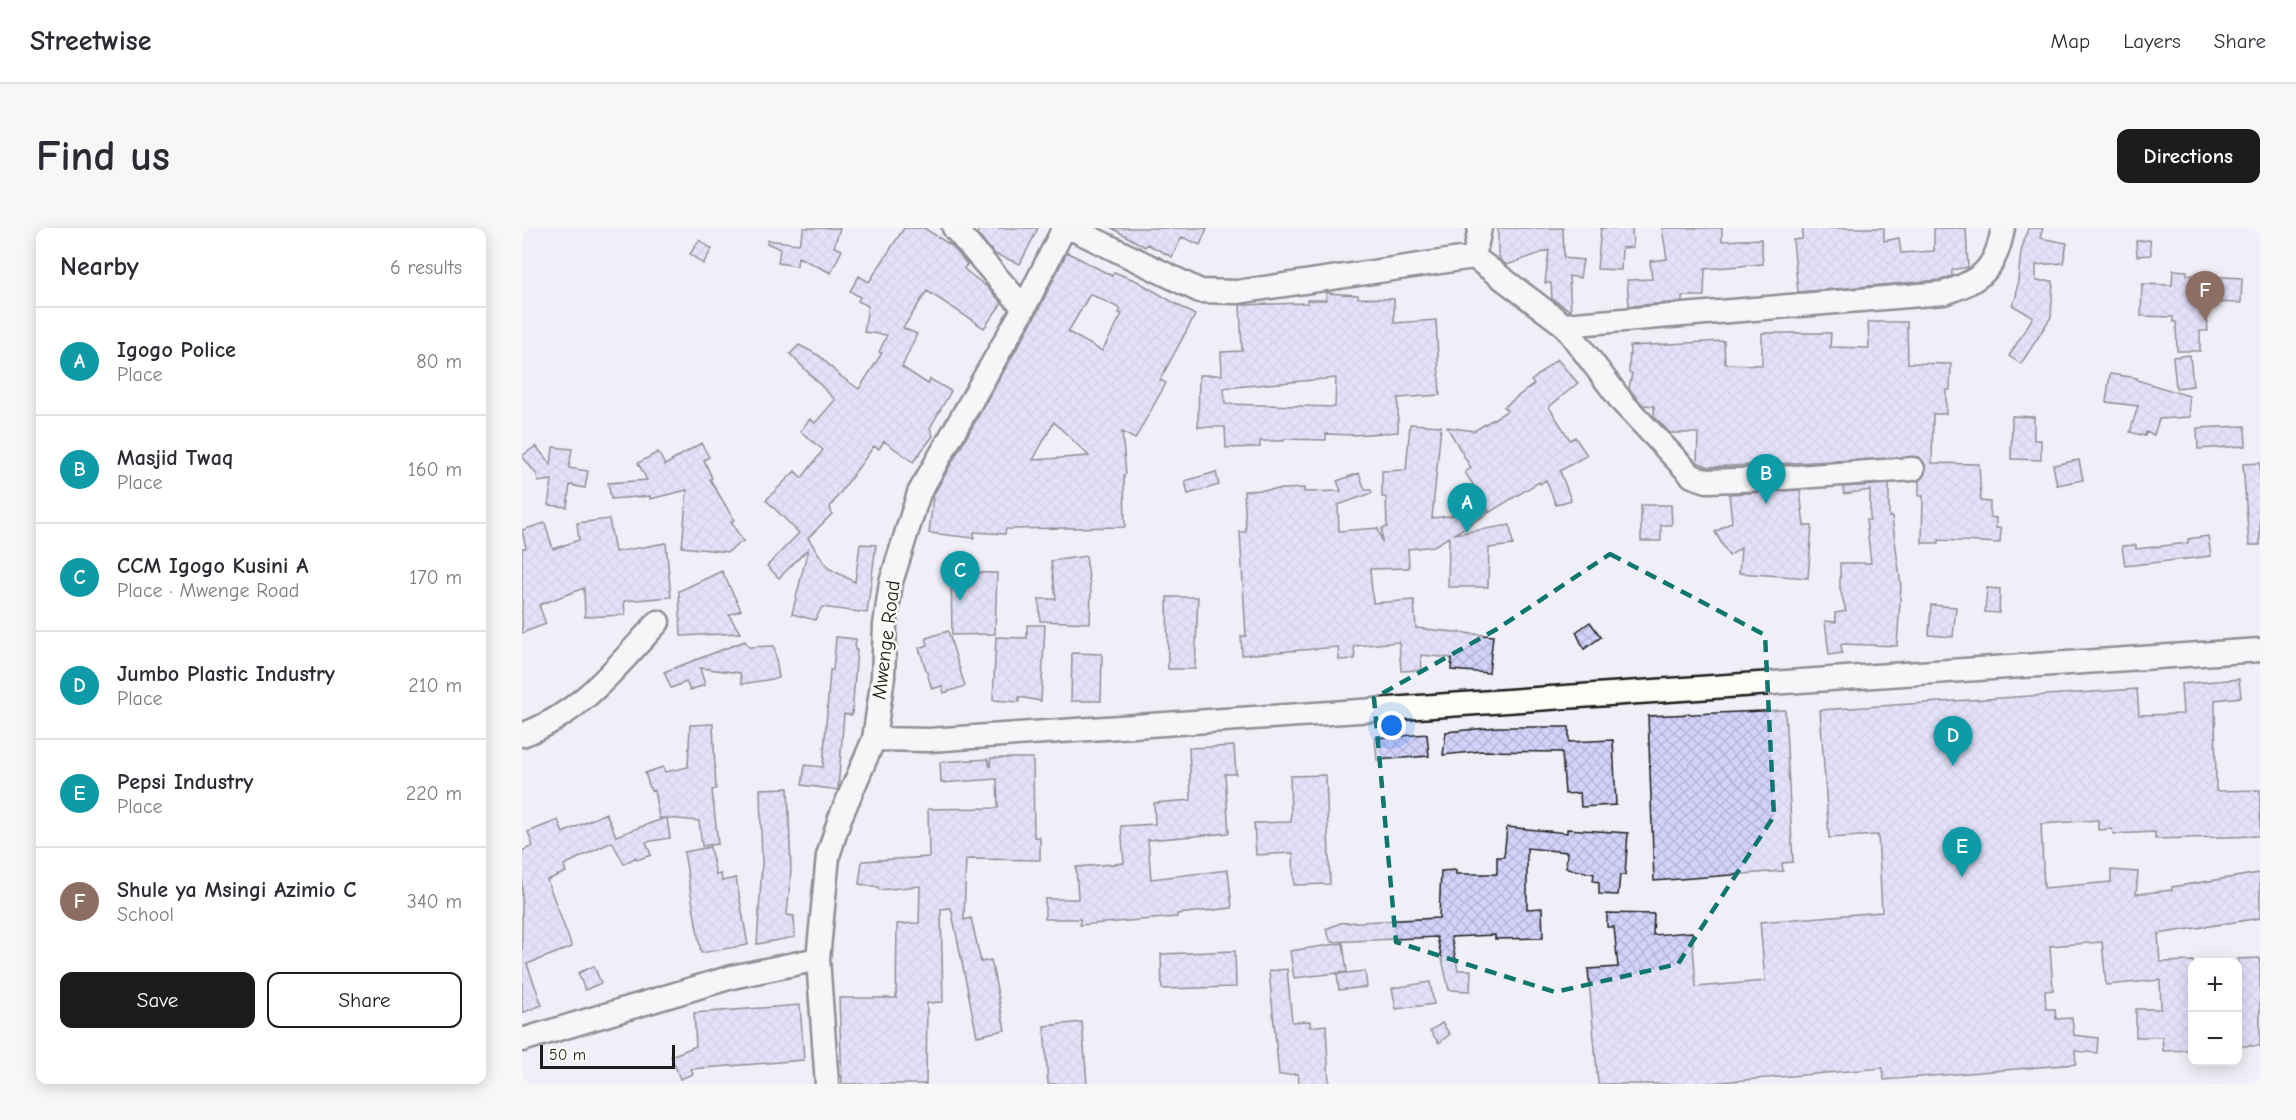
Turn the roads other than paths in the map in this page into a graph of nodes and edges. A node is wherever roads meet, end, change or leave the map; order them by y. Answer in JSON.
{"nodes":[{"id":1,"x":954,"y":228,"type":"edge"},
{"id":2,"x":1064,"y":228,"type":"edge"},
{"id":3,"x":1071,"y":228,"type":"edge"},
{"id":4,"x":1480,"y":228,"type":"edge"},
{"id":5,"x":2003,"y":228,"type":"edge"},
{"id":6,"x":1474,"y":257,"type":"junction"},
{"id":7,"x":1024,"y":308,"type":"junction"},
{"id":8,"x":1564,"y":325,"type":"junction"},
{"id":9,"x":1913,"y":469,"type":"dead end"},
{"id":10,"x":658,"y":622,"type":"dead end"},
{"id":11,"x":2260,"y":650,"type":"edge"},
{"id":12,"x":522,"y":735,"type":"edge"},
{"id":13,"x":874,"y":739,"type":"junction"},
{"id":14,"x":818,"y":959,"type":"junction"},
{"id":15,"x":522,"y":1040,"type":"edge"},
{"id":16,"x":827,"y":1084,"type":"edge"}],
"edges":[{"from":1,"to":7,"type":"street"},
{"from":2,"to":7,"type":"street","name":"Mwenge Road"},
{"from":3,"to":6,"type":"street"},
{"from":4,"to":6,"type":"street"},
{"from":5,"to":8,"type":"street"},
{"from":6,"to":8,"type":"street"},
{"from":7,"to":13,"type":"street","name":"Mwenge Road"},
{"from":8,"to":9,"type":"street"},
{"from":10,"to":12,"type":"street"},
{"from":11,"to":13,"type":"street"},
{"from":13,"to":14,"type":"street","name":"Mwenge Road"},
{"from":14,"to":15,"type":"street"},
{"from":14,"to":16,"type":"street","name":"Mwenge Road"}]}
